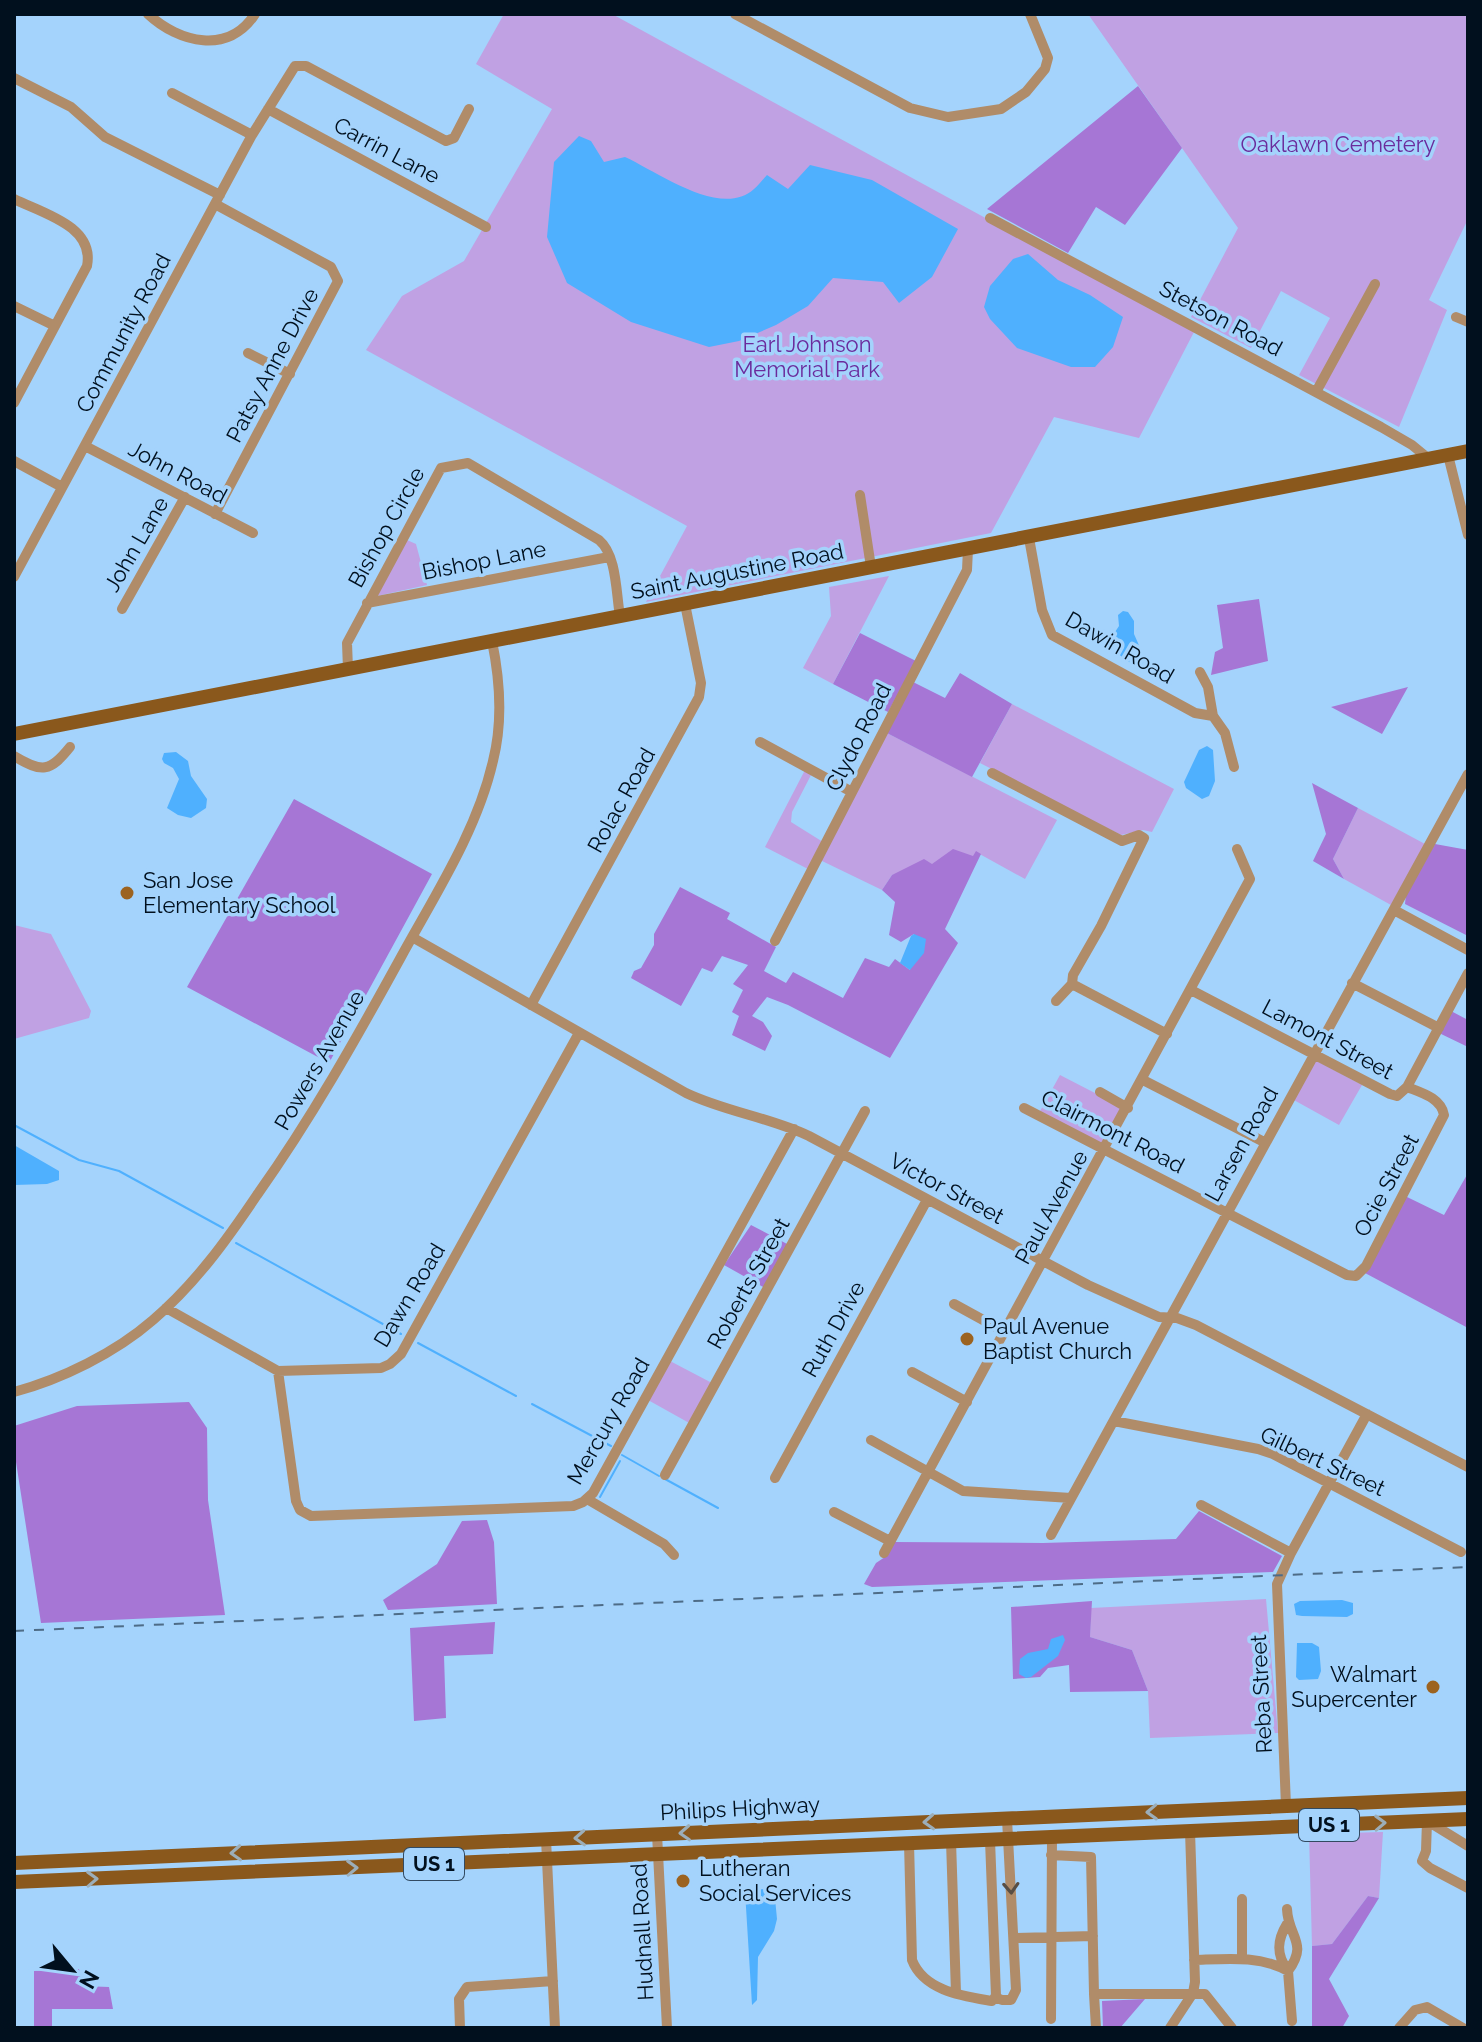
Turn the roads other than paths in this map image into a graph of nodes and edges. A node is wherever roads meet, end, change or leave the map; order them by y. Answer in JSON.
{"nodes":[{"id":1,"x":148,"y":14,"type":"edge"},
{"id":2,"x":255,"y":14,"type":"edge"},
{"id":3,"x":735,"y":14,"type":"edge"},
{"id":4,"x":1030,"y":14,"type":"edge"},
{"id":5,"x":14,"y":78,"type":"edge"},
{"id":6,"x":172,"y":93,"type":"dead end"},
{"id":7,"x":268,"y":109,"type":"junction"},
{"id":8,"x":469,"y":109,"type":"dead end"},
{"id":9,"x":252,"y":135,"type":"junction"},
{"id":10,"x":14,"y":199,"type":"edge"},
{"id":11,"x":218,"y":200,"type":"junction"},
{"id":12,"x":990,"y":218,"type":"dead end"},
{"id":13,"x":486,"y":227,"type":"dead end"},
{"id":14,"x":1375,"y":284,"type":"dead end"},
{"id":15,"x":14,"y":306,"type":"edge"},
{"id":16,"x":1456,"y":317,"type":"dead end"},
{"id":17,"x":1468,"y":322,"type":"edge"},
{"id":18,"x":55,"y":326,"type":"junction"},
{"id":19,"x":248,"y":353,"type":"dead end"},
{"id":20,"x":290,"y":374,"type":"junction"},
{"id":21,"x":1316,"y":392,"type":"junction"},
{"id":22,"x":14,"y":403,"type":"edge"},
{"id":23,"x":85,"y":446,"type":"junction"},
{"id":24,"x":1468,"y":451,"type":"edge"},
{"id":25,"x":1448,"y":455,"type":"junction"},
{"id":26,"x":1429,"y":459,"type":"junction"},
{"id":27,"x":14,"y":461,"type":"edge"},
{"id":28,"x":62,"y":487,"type":"junction"},
{"id":29,"x":860,"y":495,"type":"dead end"},
{"id":30,"x":185,"y":497,"type":"junction"},
{"id":31,"x":215,"y":514,"type":"junction"},
{"id":32,"x":253,"y":533,"type":"dead end"},
{"id":33,"x":1468,"y":535,"type":"edge"},
{"id":34,"x":1029,"y":538,"type":"junction"},
{"id":35,"x":968,"y":549,"type":"junction"},
{"id":36,"x":609,"y":557,"type":"junction"},
{"id":37,"x":18,"y":560,"type":"edge"},
{"id":38,"x":871,"y":567,"type":"junction"},
{"id":39,"x":14,"y":577,"type":"edge"},
{"id":40,"x":367,"y":603,"type":"junction"},
{"id":41,"x":685,"y":604,"type":"junction"},
{"id":42,"x":122,"y":609,"type":"dead end"},
{"id":43,"x":620,"y":616,"type":"junction"},
{"id":44,"x":492,"y":641,"type":"junction"},
{"id":45,"x":348,"y":669,"type":"junction"},
{"id":46,"x":1200,"y":672,"type":"dead end"},
{"id":47,"x":1213,"y":716,"type":"junction"},
{"id":48,"x":14,"y":734,"type":"edge"},
{"id":49,"x":760,"y":742,"type":"dead end"},
{"id":50,"x":70,"y":747,"type":"dead end"},
{"id":51,"x":14,"y":756,"type":"edge"},
{"id":52,"x":1234,"y":767,"type":"dead end"},
{"id":53,"x":992,"y":773,"type":"dead end"},
{"id":54,"x":1468,"y":774,"type":"edge"},
{"id":55,"x":852,"y":792,"type":"junction"},
{"id":56,"x":1237,"y":849,"type":"dead end"},
{"id":57,"x":1394,"y":910,"type":"junction"},
{"id":58,"x":412,"y":937,"type":"junction"},
{"id":59,"x":775,"y":941,"type":"dead end"},
{"id":60,"x":1468,"y":950,"type":"edge"},
{"id":61,"x":1468,"y":973,"type":"edge"},
{"id":62,"x":1352,"y":983,"type":"junction"},
{"id":63,"x":1072,"y":984,"type":"junction"},
{"id":64,"x":1191,"y":990,"type":"junction"},
{"id":65,"x":1056,"y":1001,"type":"dead end"},
{"id":66,"x":531,"y":1005,"type":"junction"},
{"id":67,"x":1439,"y":1028,"type":"junction"},
{"id":68,"x":579,"y":1033,"type":"junction"},
{"id":69,"x":1167,"y":1034,"type":"junction"},
{"id":70,"x":1313,"y":1054,"type":"junction"},
{"id":71,"x":1143,"y":1080,"type":"junction"},
{"id":72,"x":1407,"y":1087,"type":"junction"},
{"id":73,"x":1100,"y":1092,"type":"dead end"},
{"id":74,"x":1024,"y":1108,"type":"dead end"},
{"id":75,"x":1128,"y":1108,"type":"junction"},
{"id":76,"x":1444,"y":1109,"type":"joint"},
{"id":77,"x":865,"y":1111,"type":"dead end"},
{"id":78,"x":794,"y":1129,"type":"junction"},
{"id":79,"x":1264,"y":1142,"type":"junction"},
{"id":80,"x":1105,"y":1149,"type":"junction"},
{"id":81,"x":841,"y":1154,"type":"junction"},
{"id":82,"x":927,"y":1200,"type":"junction"},
{"id":83,"x":1226,"y":1212,"type":"junction"},
{"id":84,"x":1043,"y":1263,"type":"junction"},
{"id":85,"x":1356,"y":1276,"type":"joint"},
{"id":86,"x":954,"y":1304,"type":"dead end"},
{"id":87,"x":166,"y":1308,"type":"junction"},
{"id":88,"x":1169,"y":1317,"type":"junction"},
{"id":89,"x":1005,"y":1332,"type":"junction"},
{"id":90,"x":278,"y":1371,"type":"junction"},
{"id":91,"x":912,"y":1372,"type":"dead end"},
{"id":92,"x":14,"y":1392,"type":"edge"},
{"id":93,"x":967,"y":1402,"type":"junction"},
{"id":94,"x":1367,"y":1414,"type":"junction"},
{"id":95,"x":1114,"y":1421,"type":"junction"},
{"id":96,"x":871,"y":1440,"type":"dead end"},
{"id":97,"x":1468,"y":1467,"type":"edge"},
{"id":98,"x":929,"y":1472,"type":"junction"},
{"id":99,"x":665,"y":1475,"type":"dead end"},
{"id":100,"x":775,"y":1478,"type":"dead end"},
{"id":101,"x":1329,"y":1483,"type":"junction"},
{"id":102,"x":1071,"y":1498,"type":"junction"},
{"id":103,"x":587,"y":1499,"type":"junction"},
{"id":104,"x":1201,"y":1505,"type":"dead end"},
{"id":105,"x":834,"y":1512,"type":"dead end"},
{"id":106,"x":1051,"y":1535,"type":"dead end"},
{"id":107,"x":890,"y":1541,"type":"junction"},
{"id":108,"x":1461,"y":1552,"type":"dead end"},
{"id":109,"x":884,"y":1553,"type":"dead end"},
{"id":110,"x":1291,"y":1553,"type":"junction"},
{"id":111,"x":674,"y":1555,"type":"dead end"},
{"id":112,"x":1468,"y":1798,"type":"edge"},
{"id":113,"x":1286,"y":1806,"type":"junction"},
{"id":114,"x":1232,"y":1809,"type":"junction"},
{"id":115,"x":1007,"y":1819,"type":"junction"},
{"id":116,"x":1468,"y":1819,"type":"edge"},
{"id":117,"x":1427,"y":1821,"type":"junction"},
{"id":118,"x":1245,"y":1828,"type":"junction"},
{"id":119,"x":1190,"y":1831,"type":"junction"},
{"id":120,"x":657,"y":1834,"type":"junction"},
{"id":121,"x":1052,"y":1837,"type":"junction"},
{"id":122,"x":546,"y":1839,"type":"junction"},
{"id":123,"x":1008,"y":1839,"type":"junction"},
{"id":124,"x":990,"y":1840,"type":"junction"},
{"id":125,"x":951,"y":1841,"type":"junction"},
{"id":126,"x":909,"y":1843,"type":"junction"},
{"id":127,"x":1468,"y":1846,"type":"edge"},
{"id":128,"x":658,"y":1854,"type":"junction"},
{"id":129,"x":1051,"y":1855,"type":"junction"},
{"id":130,"x":548,"y":1859,"type":"junction"},
{"id":131,"x":16,"y":1863,"type":"edge"},
{"id":132,"x":14,"y":1882,"type":"edge"},
{"id":133,"x":1468,"y":1888,"type":"edge"},
{"id":134,"x":1242,"y":1899,"type":"dead end"},
{"id":135,"x":1287,"y":1909,"type":"dead end"},
{"id":136,"x":1287,"y":1924,"type":"junction"},
{"id":137,"x":1093,"y":1936,"type":"junction"},
{"id":138,"x":1014,"y":1938,"type":"junction"},
{"id":139,"x":1050,"y":1938,"type":"junction"},
{"id":140,"x":1279,"y":1946,"type":"junction"},
{"id":141,"x":1298,"y":1949,"type":"junction"},
{"id":142,"x":1242,"y":1959,"type":"junction"},
{"id":143,"x":1194,"y":1960,"type":"junction"},
{"id":144,"x":1288,"y":1971,"type":"junction"},
{"id":145,"x":553,"y":1981,"type":"junction"},
{"id":146,"x":956,"y":1993,"type":"junction"},
{"id":147,"x":1193,"y":1993,"type":"junction"},
{"id":148,"x":1094,"y":1994,"type":"junction"},
{"id":149,"x":995,"y":1997,"type":"junction"},
{"id":150,"x":1051,"y":2019,"type":"dead end"},
{"id":151,"x":1292,"y":2021,"type":"dead end"},
{"id":152,"x":460,"y":2028,"type":"edge"},
{"id":153,"x":555,"y":2028,"type":"edge"},
{"id":154,"x":667,"y":2028,"type":"edge"},
{"id":155,"x":1096,"y":2028,"type":"edge"},
{"id":156,"x":1170,"y":2028,"type":"edge"},
{"id":157,"x":1232,"y":2028,"type":"edge"},
{"id":158,"x":1399,"y":2028,"type":"edge"},
{"id":159,"x":1463,"y":2028,"type":"edge"}],
"edges":[{"from":1,"to":2,"type":"street"},
{"from":3,"to":4,"type":"street"},
{"from":5,"to":11,"type":"street","name":"Patsy Anne Drive"},
{"from":6,"to":9,"type":"street"},
{"from":7,"to":8,"type":"street","name":"Community Road"},
{"from":7,"to":9,"type":"street","name":"Community Road"},
{"from":7,"to":13,"type":"street","name":"Carrin Lane"},
{"from":9,"to":11,"type":"street","name":"Community Road"},
{"from":10,"to":18,"type":"street"},
{"from":11,"to":20,"type":"street","name":"Patsy Anne Drive"},
{"from":11,"to":23,"type":"street","name":"Community Road"},
{"from":12,"to":21,"type":"street","name":"Stetson Road"},
{"from":14,"to":21,"type":"street"},
{"from":15,"to":18,"type":"street"},
{"from":16,"to":17,"type":"street"},
{"from":18,"to":22,"type":"street"},
{"from":19,"to":20,"type":"street"},
{"from":20,"to":31,"type":"street","name":"Patsy Anne Drive"},
{"from":21,"to":26,"type":"street","name":"Stetson Road"},
{"from":23,"to":28,"type":"street","name":"Community Road"},
{"from":23,"to":30,"type":"street","name":"John Road"},
{"from":24,"to":25,"type":"main road","name":"Saint Augustine Road"},
{"from":25,"to":26,"type":"main road","name":"Saint Augustine Road"},
{"from":25,"to":33,"type":"street"},
{"from":26,"to":34,"type":"main road","name":"Saint Augustine Road"},
{"from":27,"to":28,"type":"street"},
{"from":28,"to":37,"type":"street","name":"Community Road"},
{"from":29,"to":38,"type":"street"},
{"from":30,"to":31,"type":"street","name":"John Road"},
{"from":30,"to":42,"type":"street","name":"John Lane"},
{"from":31,"to":32,"type":"street","name":"John Road"},
{"from":34,"to":35,"type":"main road","name":"Saint Augustine Road"},
{"from":34,"to":47,"type":"street","name":"Dawin Road"},
{"from":35,"to":38,"type":"main road","name":"Saint Augustine Road"},
{"from":35,"to":55,"type":"street","name":"Clydo Road"},
{"from":36,"to":40,"type":"street","name":"Bishop Lane"},
{"from":36,"to":40,"type":"street","name":"Bishop Circle"},
{"from":36,"to":43,"type":"street"},
{"from":37,"to":39,"type":"street","name":"Community Road"},
{"from":38,"to":41,"type":"main road","name":"Saint Augustine Road"},
{"from":40,"to":45,"type":"street","name":"Bishop Circle"},
{"from":41,"to":43,"type":"main road","name":"Saint Augustine Road"},
{"from":41,"to":66,"type":"street","name":"Rolac Road"},
{"from":43,"to":44,"type":"main road","name":"Saint Augustine Road"},
{"from":44,"to":45,"type":"main road","name":"Saint Augustine Road"},
{"from":44,"to":58,"type":"street","name":"Powers Avenue"},
{"from":45,"to":48,"type":"main road","name":"Saint Augustine Road"},
{"from":46,"to":47,"type":"street"},
{"from":47,"to":52,"type":"street"},
{"from":49,"to":55,"type":"street"},
{"from":50,"to":51,"type":"street"},
{"from":53,"to":63,"type":"street"},
{"from":54,"to":57,"type":"street","name":"Larsen Road"},
{"from":55,"to":59,"type":"street","name":"Clydo Road"},
{"from":56,"to":64,"type":"street","name":"Paul Avenue"},
{"from":57,"to":60,"type":"street"},
{"from":57,"to":62,"type":"street","name":"Larsen Road"},
{"from":58,"to":66,"type":"street","name":"Victor Street"},
{"from":58,"to":87,"type":"street","name":"Powers Avenue"},
{"from":61,"to":67,"type":"street"},
{"from":62,"to":67,"type":"street"},
{"from":62,"to":70,"type":"street","name":"Larsen Road"},
{"from":63,"to":65,"type":"street"},
{"from":63,"to":69,"type":"street"},
{"from":64,"to":69,"type":"street","name":"Paul Avenue"},
{"from":64,"to":70,"type":"street","name":"Lamont Street"},
{"from":66,"to":68,"type":"street","name":"Victor Street"},
{"from":67,"to":72,"type":"street"},
{"from":68,"to":78,"type":"street","name":"Victor Street"},
{"from":68,"to":90,"type":"street","name":"Dawn Road"},
{"from":69,"to":71,"type":"street","name":"Paul Avenue"},
{"from":70,"to":72,"type":"street","name":"Lamont Street"},
{"from":70,"to":79,"type":"street","name":"Larsen Road"},
{"from":71,"to":75,"type":"street","name":"Paul Avenue"},
{"from":71,"to":79,"type":"street"},
{"from":72,"to":76,"type":"street","name":"Lamont Street"},
{"from":73,"to":75,"type":"street"},
{"from":74,"to":80,"type":"street","name":"Clairmont Road"},
{"from":75,"to":80,"type":"street","name":"Paul Avenue"},
{"from":76,"to":85,"type":"street","name":"Ocie Street"},
{"from":77,"to":81,"type":"street","name":"Roberts Street"},
{"from":78,"to":81,"type":"street","name":"Victor Street"},
{"from":78,"to":103,"type":"street","name":"Mercury Road"},
{"from":79,"to":83,"type":"street","name":"Larsen Road"},
{"from":80,"to":83,"type":"street","name":"Clairmont Road"},
{"from":80,"to":84,"type":"street","name":"Paul Avenue"},
{"from":81,"to":82,"type":"street","name":"Victor Street"},
{"from":81,"to":99,"type":"street","name":"Roberts Street"},
{"from":82,"to":84,"type":"street","name":"Victor Street"},
{"from":82,"to":100,"type":"street","name":"Ruth Drive"},
{"from":83,"to":85,"type":"street","name":"Clairmont Road"},
{"from":83,"to":88,"type":"street","name":"Larsen Road"},
{"from":84,"to":88,"type":"street","name":"Victor Street"},
{"from":84,"to":89,"type":"street","name":"Paul Avenue"},
{"from":86,"to":89,"type":"street"},
{"from":87,"to":90,"type":"street"},
{"from":87,"to":92,"type":"street","name":"Powers Avenue"},
{"from":88,"to":94,"type":"street","name":"Victor Street"},
{"from":88,"to":95,"type":"street","name":"Larsen Road"},
{"from":89,"to":93,"type":"street","name":"Paul Avenue"},
{"from":90,"to":103,"type":"street","name":"Mercury Road"},
{"from":91,"to":93,"type":"street"},
{"from":93,"to":98,"type":"street","name":"Paul Avenue"},
{"from":94,"to":97,"type":"street","name":"Victor Street"},
{"from":94,"to":101,"type":"street"},
{"from":95,"to":101,"type":"street","name":"Gilbert Street"},
{"from":95,"to":102,"type":"street","name":"Larsen Road"},
{"from":96,"to":98,"type":"street"},
{"from":98,"to":102,"type":"street"},
{"from":98,"to":107,"type":"street","name":"Paul Avenue"},
{"from":101,"to":108,"type":"street","name":"Gilbert Street"},
{"from":101,"to":110,"type":"street"},
{"from":102,"to":106,"type":"street","name":"Larsen Road"},
{"from":103,"to":111,"type":"street"},
{"from":104,"to":110,"type":"street"},
{"from":105,"to":107,"type":"street"},
{"from":107,"to":109,"type":"street","name":"Paul Avenue"},
{"from":110,"to":113,"type":"street","name":"Reba Street"},
{"from":112,"to":113,"type":"main road","name":"Philips Highway","number":"US 1"},
{"from":113,"to":114,"type":"main road","name":"Philips Highway","number":"US 1"},
{"from":113,"to":118,"type":"main road"},
{"from":114,"to":115,"type":"main road","name":"Philips Highway","number":"US 1","one_way":true},
{"from":114,"to":119,"type":"main road"},
{"from":115,"to":120,"type":"main road","name":"Philips Highway","number":"US 1","one_way":true},
{"from":115,"to":123,"type":"street"},
{"from":116,"to":117,"type":"main road","name":"Philips Highway","number":"US 1"},
{"from":118,"to":117,"type":"main road","name":"Philips Highway","number":"US 1","one_way":true},
{"from":117,"to":127,"type":"street"},
{"from":117,"to":133,"type":"street"},
{"from":118,"to":119,"type":"main road","name":"Philips Highway","number":"US 1"},
{"from":119,"to":121,"type":"main road","name":"Philips Highway","number":"US 1"},
{"from":119,"to":143,"type":"street"},
{"from":120,"to":122,"type":"main road","name":"Philips Highway","number":"US 1","one_way":true},
{"from":120,"to":128,"type":"street","name":"Hudnall Road"},
{"from":121,"to":123,"type":"main road","name":"Philips Highway","number":"US 1"},
{"from":121,"to":129,"type":"street"},
{"from":122,"to":130,"type":"street"},
{"from":122,"to":131,"type":"main road","name":"Philips Highway","number":"US 1","one_way":true},
{"from":123,"to":124,"type":"main road","name":"Philips Highway","number":"US 1"},
{"from":123,"to":138,"type":"street","one_way":true},
{"from":124,"to":125,"type":"main road","name":"Philips Highway","number":"US 1"},
{"from":124,"to":149,"type":"street"},
{"from":125,"to":126,"type":"main road","name":"Philips Highway","number":"US 1"},
{"from":125,"to":146,"type":"street"},
{"from":126,"to":128,"type":"main road","name":"Philips Highway","number":"US 1"},
{"from":126,"to":146,"type":"street"},
{"from":128,"to":130,"type":"main road","name":"Philips Highway","number":"US 1"},
{"from":128,"to":154,"type":"street","name":"Hudnall Road"},
{"from":129,"to":137,"type":"street"},
{"from":129,"to":139,"type":"street"},
{"from":132,"to":130,"type":"main road","name":"Philips Highway","number":"US 1","one_way":true},
{"from":130,"to":145,"type":"street"},
{"from":131,"to":132,"type":"street"},
{"from":134,"to":142,"type":"street"},
{"from":135,"to":136,"type":"street"},
{"from":136,"to":140,"type":"street"},
{"from":136,"to":141,"type":"street"},
{"from":137,"to":139,"type":"street"},
{"from":137,"to":148,"type":"street"},
{"from":138,"to":139,"type":"street"},
{"from":138,"to":149,"type":"street"},
{"from":139,"to":150,"type":"street"},
{"from":140,"to":141,"type":"street"},
{"from":140,"to":144,"type":"street"},
{"from":141,"to":144,"type":"street"},
{"from":142,"to":143,"type":"street"},
{"from":142,"to":144,"type":"street"},
{"from":143,"to":147,"type":"street"},
{"from":144,"to":151,"type":"street"},
{"from":145,"to":152,"type":"street"},
{"from":145,"to":153,"type":"street"},
{"from":146,"to":149,"type":"street"},
{"from":147,"to":148,"type":"street"},
{"from":147,"to":156,"type":"street"},
{"from":147,"to":157,"type":"street"},
{"from":148,"to":155,"type":"street"},
{"from":158,"to":159,"type":"street"}]}
